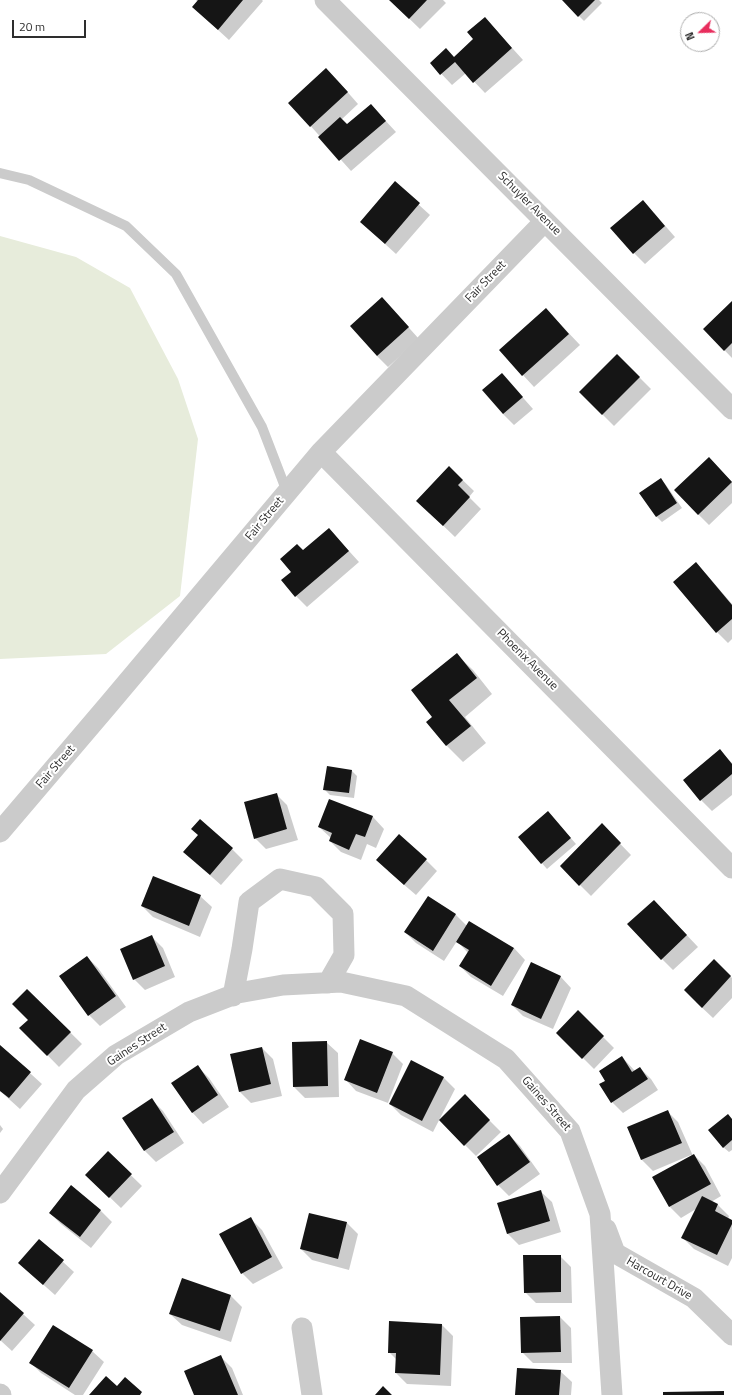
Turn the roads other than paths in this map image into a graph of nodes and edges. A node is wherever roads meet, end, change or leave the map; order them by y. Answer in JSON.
{"nodes":[{"id":1,"x":325,"y":0,"type":"edge"},
{"id":2,"x":0,"y":173,"type":"edge"},
{"id":3,"x":545,"y":221,"type":"junction"},
{"id":4,"x":732,"y":409,"type":"edge"},
{"id":5,"x":321,"y":452,"type":"junction"},
{"id":6,"x":287,"y":493,"type":"junction"},
{"id":7,"x":0,"y":832,"type":"edge"},
{"id":8,"x":732,"y":868,"type":"edge"},
{"id":9,"x":328,"y":983,"type":"junction"},
{"id":10,"x":233,"y":996,"type":"junction"},
{"id":11,"x":0,"y":1193,"type":"edge"},
{"id":12,"x":600,"y":1214,"type":"junction"},
{"id":13,"x":302,"y":1328,"type":"dead end"},
{"id":14,"x":732,"y":1335,"type":"edge"},
{"id":15,"x":312,"y":1395,"type":"edge"},
{"id":16,"x":612,"y":1395,"type":"edge"}],
"edges":[{"from":1,"to":3,"type":"street","name":"Schuyler Avenue"},
{"from":2,"to":6,"type":"lane"},
{"from":3,"to":4,"type":"street","name":"Schuyler Avenue"},
{"from":3,"to":5,"type":"street","name":"Fair Street"},
{"from":5,"to":6,"type":"street","name":"Fair Street"},
{"from":5,"to":8,"type":"street","name":"Phoenix Avenue"},
{"from":6,"to":7,"type":"street","name":"Fair Street"},
{"from":9,"to":10,"type":"street","name":"Gaines Street"},
{"from":9,"to":10,"type":"street"},
{"from":9,"to":12,"type":"street","name":"Gaines Street"},
{"from":10,"to":11,"type":"street","name":"Gaines Street"},
{"from":12,"to":14,"type":"street","name":"Harcourt Drive"},
{"from":12,"to":16,"type":"street","name":"Gaines Street"},
{"from":13,"to":15,"type":"street"}]}
